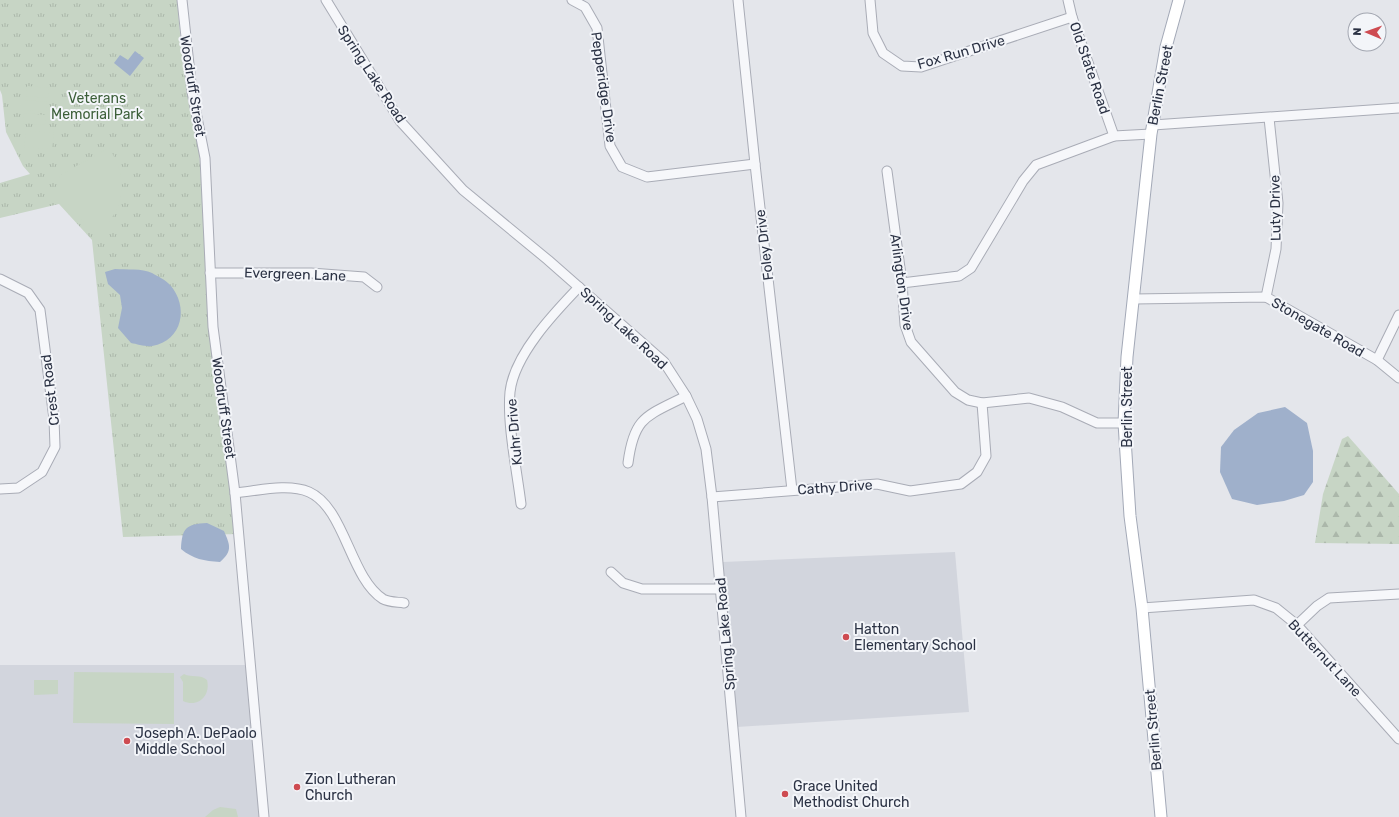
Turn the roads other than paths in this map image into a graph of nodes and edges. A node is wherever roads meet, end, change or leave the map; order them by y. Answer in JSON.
{"nodes":[{"id":1,"x":182,"y":0,"type":"edge"},
{"id":2,"x":326,"y":0,"type":"edge"},
{"id":3,"x":572,"y":0,"type":"edge"},
{"id":4,"x":738,"y":0,"type":"edge"},
{"id":5,"x":870,"y":0,"type":"edge"},
{"id":6,"x":1068,"y":0,"type":"edge"},
{"id":7,"x":1179,"y":0,"type":"edge"},
{"id":8,"x":1072,"y":17,"type":"junction"},
{"id":9,"x":1399,"y":108,"type":"edge"},
{"id":10,"x":1269,"y":118,"type":"junction"},
{"id":11,"x":1152,"y":130,"type":"junction"},
{"id":12,"x":1114,"y":136,"type":"junction"},
{"id":13,"x":755,"y":164,"type":"junction"},
{"id":14,"x":887,"y":171,"type":"dead end"},
{"id":15,"x":210,"y":273,"type":"junction"},
{"id":16,"x":0,"y":280,"type":"edge"},
{"id":17,"x":902,"y":283,"type":"junction"},
{"id":18,"x":377,"y":287,"type":"dead end"},
{"id":19,"x":579,"y":287,"type":"junction"},
{"id":20,"x":1266,"y":297,"type":"junction"},
{"id":21,"x":1134,"y":298,"type":"junction"},
{"id":22,"x":1399,"y":315,"type":"edge"},
{"id":23,"x":1377,"y":360,"type":"junction"},
{"id":24,"x":1399,"y":378,"type":"edge"},
{"id":25,"x":686,"y":396,"type":"junction"},
{"id":26,"x":982,"y":403,"type":"junction"},
{"id":27,"x":1124,"y":423,"type":"junction"},
{"id":28,"x":628,"y":463,"type":"dead end"},
{"id":29,"x":0,"y":489,"type":"edge"},
{"id":30,"x":792,"y":490,"type":"junction"},
{"id":31,"x":235,"y":492,"type":"junction"},
{"id":32,"x":712,"y":497,"type":"junction"},
{"id":33,"x":521,"y":504,"type":"dead end"},
{"id":34,"x":611,"y":572,"type":"dead end"},
{"id":35,"x":721,"y":589,"type":"junction"},
{"id":36,"x":1399,"y":594,"type":"edge"},
{"id":37,"x":404,"y":603,"type":"dead end"},
{"id":38,"x":1142,"y":608,"type":"junction"},
{"id":39,"x":1297,"y":625,"type":"junction"},
{"id":40,"x":1399,"y":739,"type":"edge"},
{"id":41,"x":264,"y":817,"type":"edge"},
{"id":42,"x":741,"y":817,"type":"edge"},
{"id":43,"x":1161,"y":817,"type":"edge"}],
"edges":[{"from":1,"to":15,"type":"street","name":"Woodruff Street"},
{"from":2,"to":19,"type":"street","name":"Spring Lake Road"},
{"from":3,"to":13,"type":"street","name":"Pepperidge Drive"},
{"from":4,"to":13,"type":"street","name":"Foley Drive"},
{"from":5,"to":8,"type":"street","name":"Fox Run Drive"},
{"from":6,"to":8,"type":"street","name":"Old State Road"},
{"from":7,"to":11,"type":"main road","name":"Berlin Street"},
{"from":8,"to":12,"type":"street","name":"Old State Road"},
{"from":9,"to":10,"type":"street"},
{"from":10,"to":11,"type":"street"},
{"from":10,"to":20,"type":"street","name":"Luty Drive"},
{"from":11,"to":12,"type":"street"},
{"from":11,"to":21,"type":"main road","name":"Berlin Street"},
{"from":12,"to":17,"type":"street"},
{"from":13,"to":30,"type":"street","name":"Foley Drive"},
{"from":14,"to":17,"type":"street","name":"Arlington Drive"},
{"from":15,"to":18,"type":"street","name":"Evergreen Lane"},
{"from":15,"to":31,"type":"street","name":"Woodruff Street"},
{"from":16,"to":29,"type":"street","name":"Crest Road"},
{"from":17,"to":26,"type":"street","name":"Arlington Drive"},
{"from":19,"to":25,"type":"street","name":"Spring Lake Road"},
{"from":19,"to":33,"type":"street","name":"Kuhr Drive"},
{"from":20,"to":21,"type":"street","name":"Stonegate Road"},
{"from":20,"to":23,"type":"street","name":"Stonegate Road"},
{"from":21,"to":27,"type":"main road","name":"Berlin Street"},
{"from":22,"to":23,"type":"street"},
{"from":23,"to":24,"type":"street","name":"Stonegate Road"},
{"from":25,"to":28,"type":"street"},
{"from":25,"to":32,"type":"street","name":"Spring Lake Road"},
{"from":26,"to":27,"type":"street","name":"Arlington Drive"},
{"from":26,"to":30,"type":"street","name":"Cathy Drive"},
{"from":27,"to":38,"type":"main road","name":"Berlin Street"},
{"from":30,"to":32,"type":"street","name":"Cathy Drive"},
{"from":31,"to":37,"type":"street"},
{"from":31,"to":41,"type":"street","name":"Woodruff Street"},
{"from":32,"to":35,"type":"street","name":"Spring Lake Road"},
{"from":34,"to":35,"type":"street"},
{"from":35,"to":42,"type":"street","name":"Spring Lake Road"},
{"from":36,"to":39,"type":"street"},
{"from":38,"to":39,"type":"street","name":"Butternut Lane"},
{"from":38,"to":43,"type":"main road","name":"Berlin Street"},
{"from":39,"to":40,"type":"street","name":"Butternut Lane"}]}
